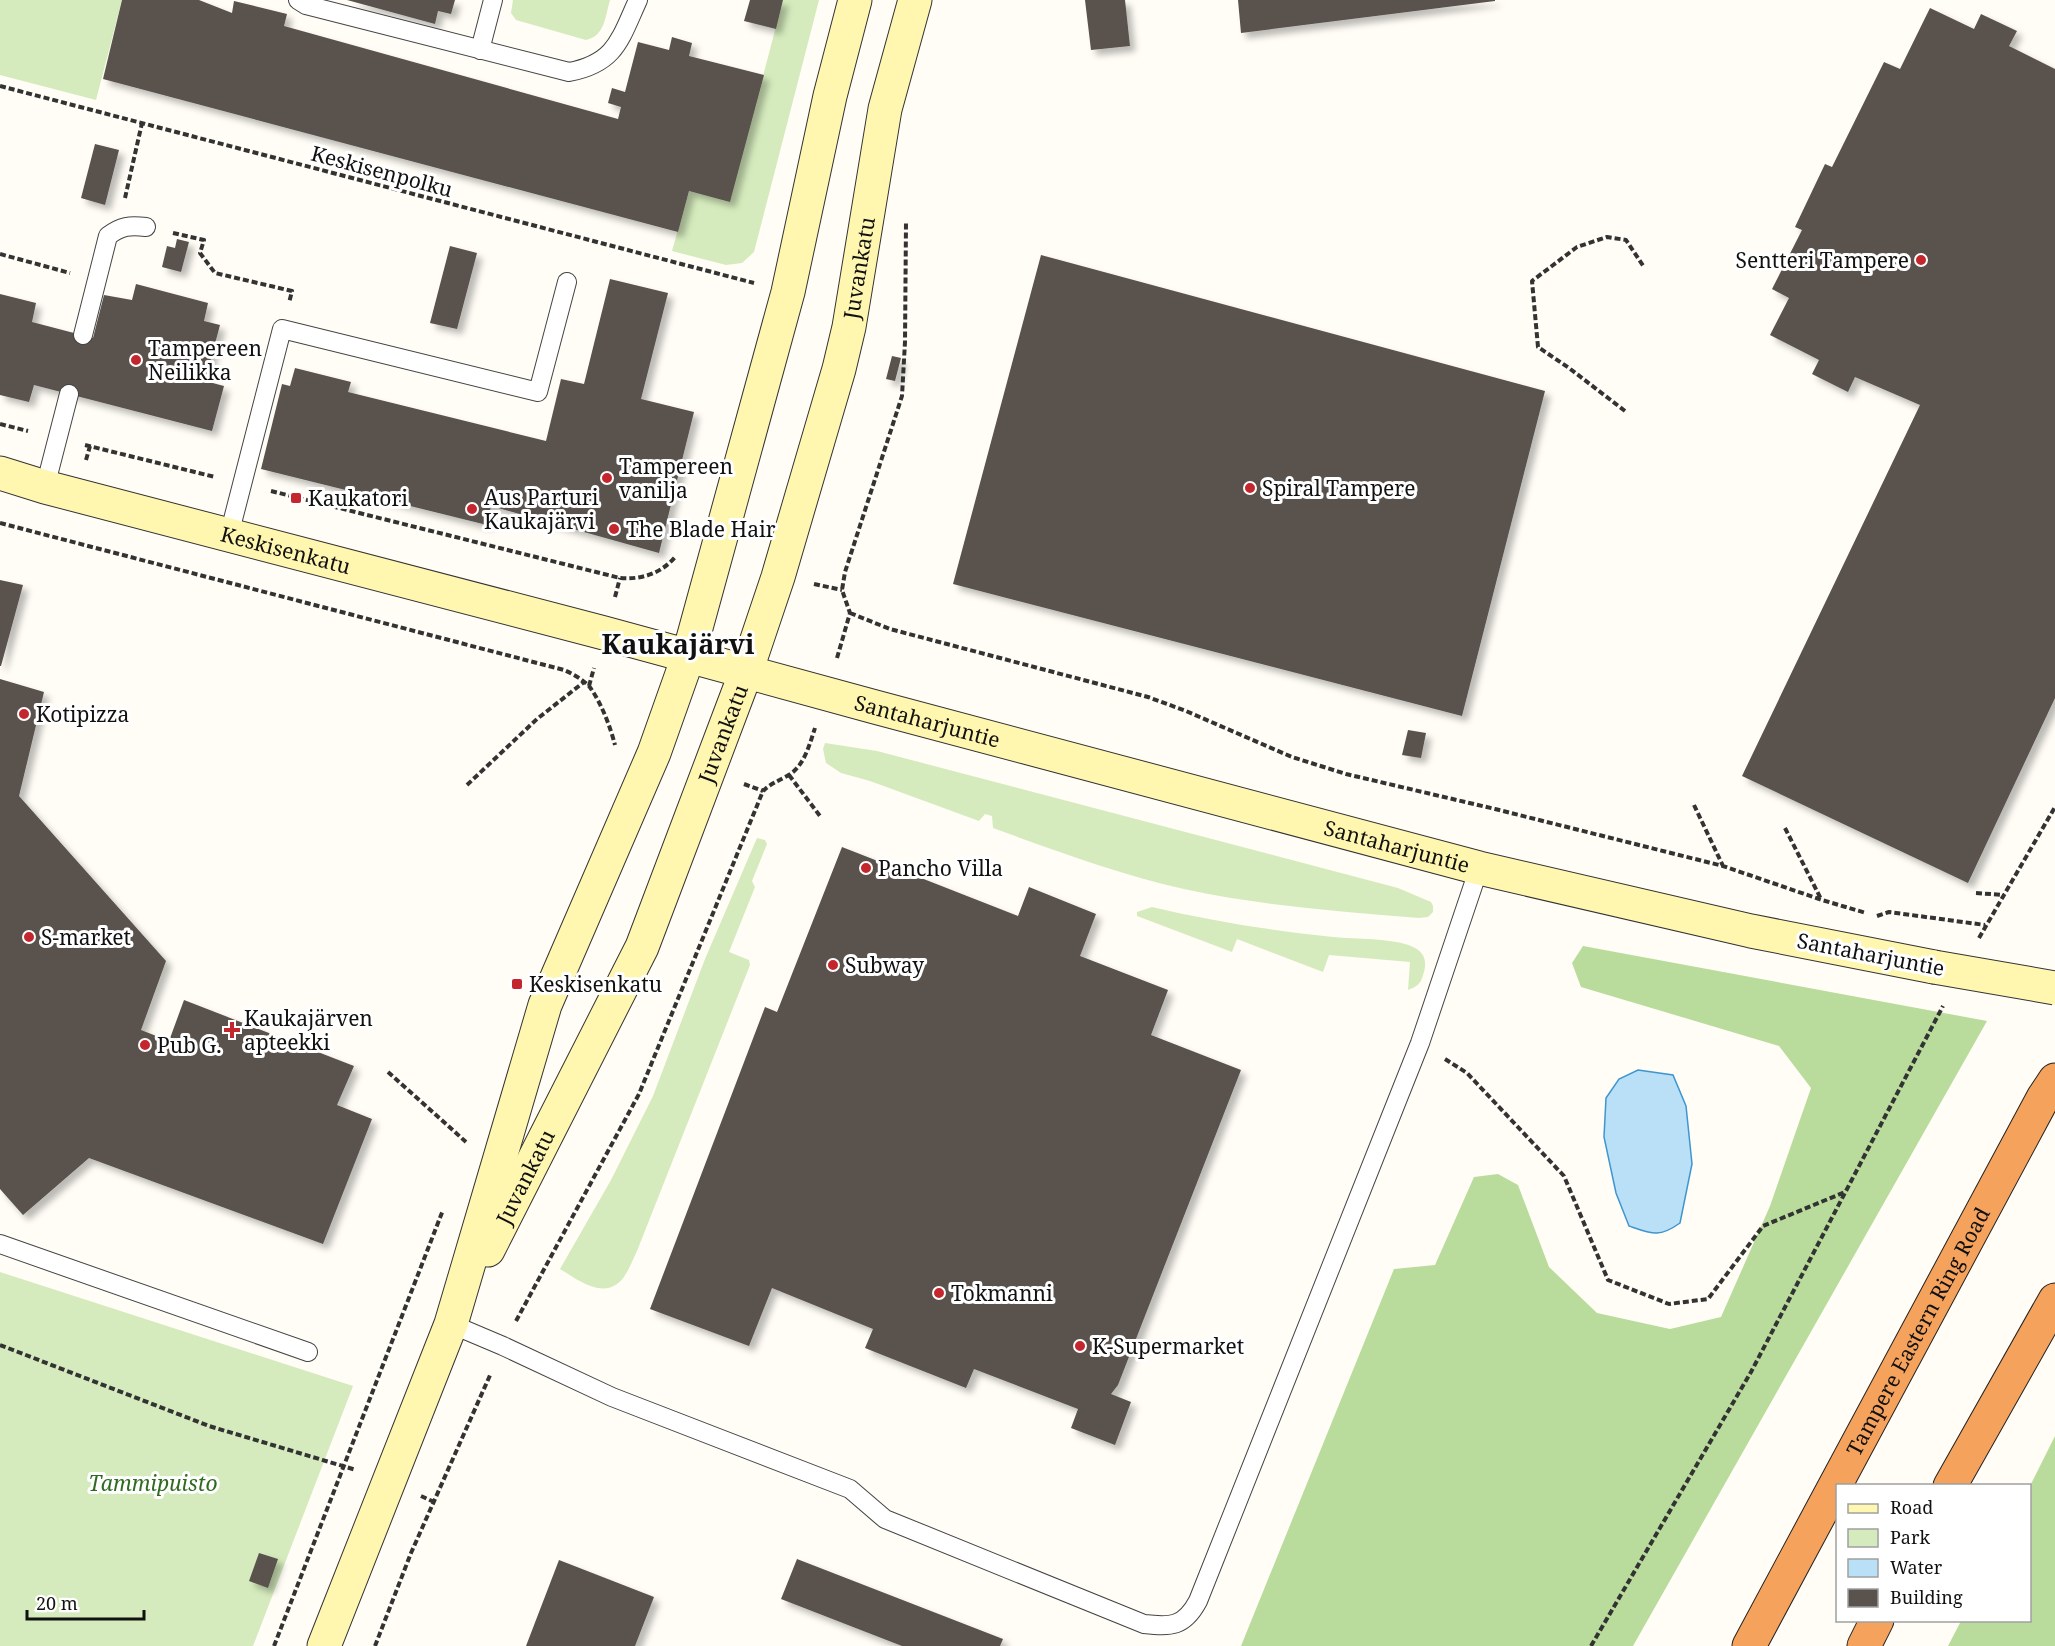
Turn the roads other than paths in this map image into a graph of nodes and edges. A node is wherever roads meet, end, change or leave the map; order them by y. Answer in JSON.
{"nodes":[{"id":1,"x":298,"y":0,"type":"edge"},
{"id":2,"x":493,"y":0,"type":"edge"},
{"id":3,"x":638,"y":0,"type":"edge"},
{"id":4,"x":855,"y":0,"type":"edge"},
{"id":5,"x":915,"y":0,"type":"edge"},
{"id":6,"x":480,"y":50,"type":"junction"},
{"id":7,"x":146,"y":227,"type":"road end"},
{"id":8,"x":567,"y":282,"type":"dead end"},
{"id":9,"x":83,"y":335,"type":"dead end"},
{"id":10,"x":69,"y":394,"type":"dead end"},
{"id":11,"x":0,"y":473,"type":"edge"},
{"id":12,"x":45,"y":487,"type":"junction"},
{"id":13,"x":229,"y":535,"type":"junction"},
{"id":14,"x":688,"y":657,"type":"junction"},
{"id":15,"x":746,"y":672,"type":"junction"},
{"id":16,"x":1479,"y":868,"type":"junction"},
{"id":17,"x":2055,"y":988,"type":"edge"},
{"id":18,"x":2055,"y":1080,"type":"edge"},
{"id":19,"x":0,"y":1244,"type":"edge"},
{"id":20,"x":2055,"y":1300,"type":"edge"},
{"id":21,"x":451,"y":1324,"type":"junction"},
{"id":22,"x":308,"y":1352,"type":"dead end"},
{"id":23,"x":1951,"y":1484,"type":"edge"},
{"id":24,"x":1766,"y":1613,"type":"junction"},
{"id":25,"x":1876,"y":1622,"type":"edge"},
{"id":26,"x":1885,"y":1622,"type":"edge"},
{"id":27,"x":324,"y":1646,"type":"edge"},
{"id":28,"x":1740,"y":1646,"type":"edge"},
{"id":29,"x":1749,"y":1646,"type":"edge"},
{"id":30,"x":1864,"y":1646,"type":"edge"},
{"id":31,"x":1879,"y":1646,"type":"edge"}],
"edges":[{"from":1,"to":6,"type":"lane"},
{"from":2,"to":6,"type":"lane"},
{"from":3,"to":6,"type":"lane"},
{"from":4,"to":14,"type":"main road","name":"Juvankatu"},
{"from":5,"to":15,"type":"main road","name":"Juvankatu"},
{"from":7,"to":9,"type":"lane"},
{"from":8,"to":13,"type":"lane"},
{"from":10,"to":12,"type":"lane"},
{"from":11,"to":12,"type":"main road","name":"Keskisenkatu"},
{"from":12,"to":13,"type":"main road","name":"Keskisenkatu"},
{"from":13,"to":14,"type":"main road","name":"Keskisenkatu"},
{"from":14,"to":15,"type":"main road","name":"Keskisenkatu"},
{"from":14,"to":21,"type":"main road","name":"Juvankatu"},
{"from":15,"to":16,"type":"main road","name":"Santaharjuntie"},
{"from":15,"to":21,"type":"main road","name":"Juvankatu"},
{"from":16,"to":17,"type":"main road","name":"Santaharjuntie","bridge":true},
{"from":16,"to":21,"type":"lane"},
{"from":18,"to":24,"type":"highway","name":"Tampere Eastern Ring Road"},
{"from":19,"to":22,"type":"lane"},
{"from":20,"to":23,"type":"highway"},
{"from":21,"to":27,"type":"main road","name":"Juvankatu"},
{"from":24,"to":28,"type":"highway"},
{"from":24,"to":29,"type":"highway","name":"Tampere Eastern Ring Road"},
{"from":25,"to":30,"type":"highway"},
{"from":26,"to":31,"type":"highway"}]}
